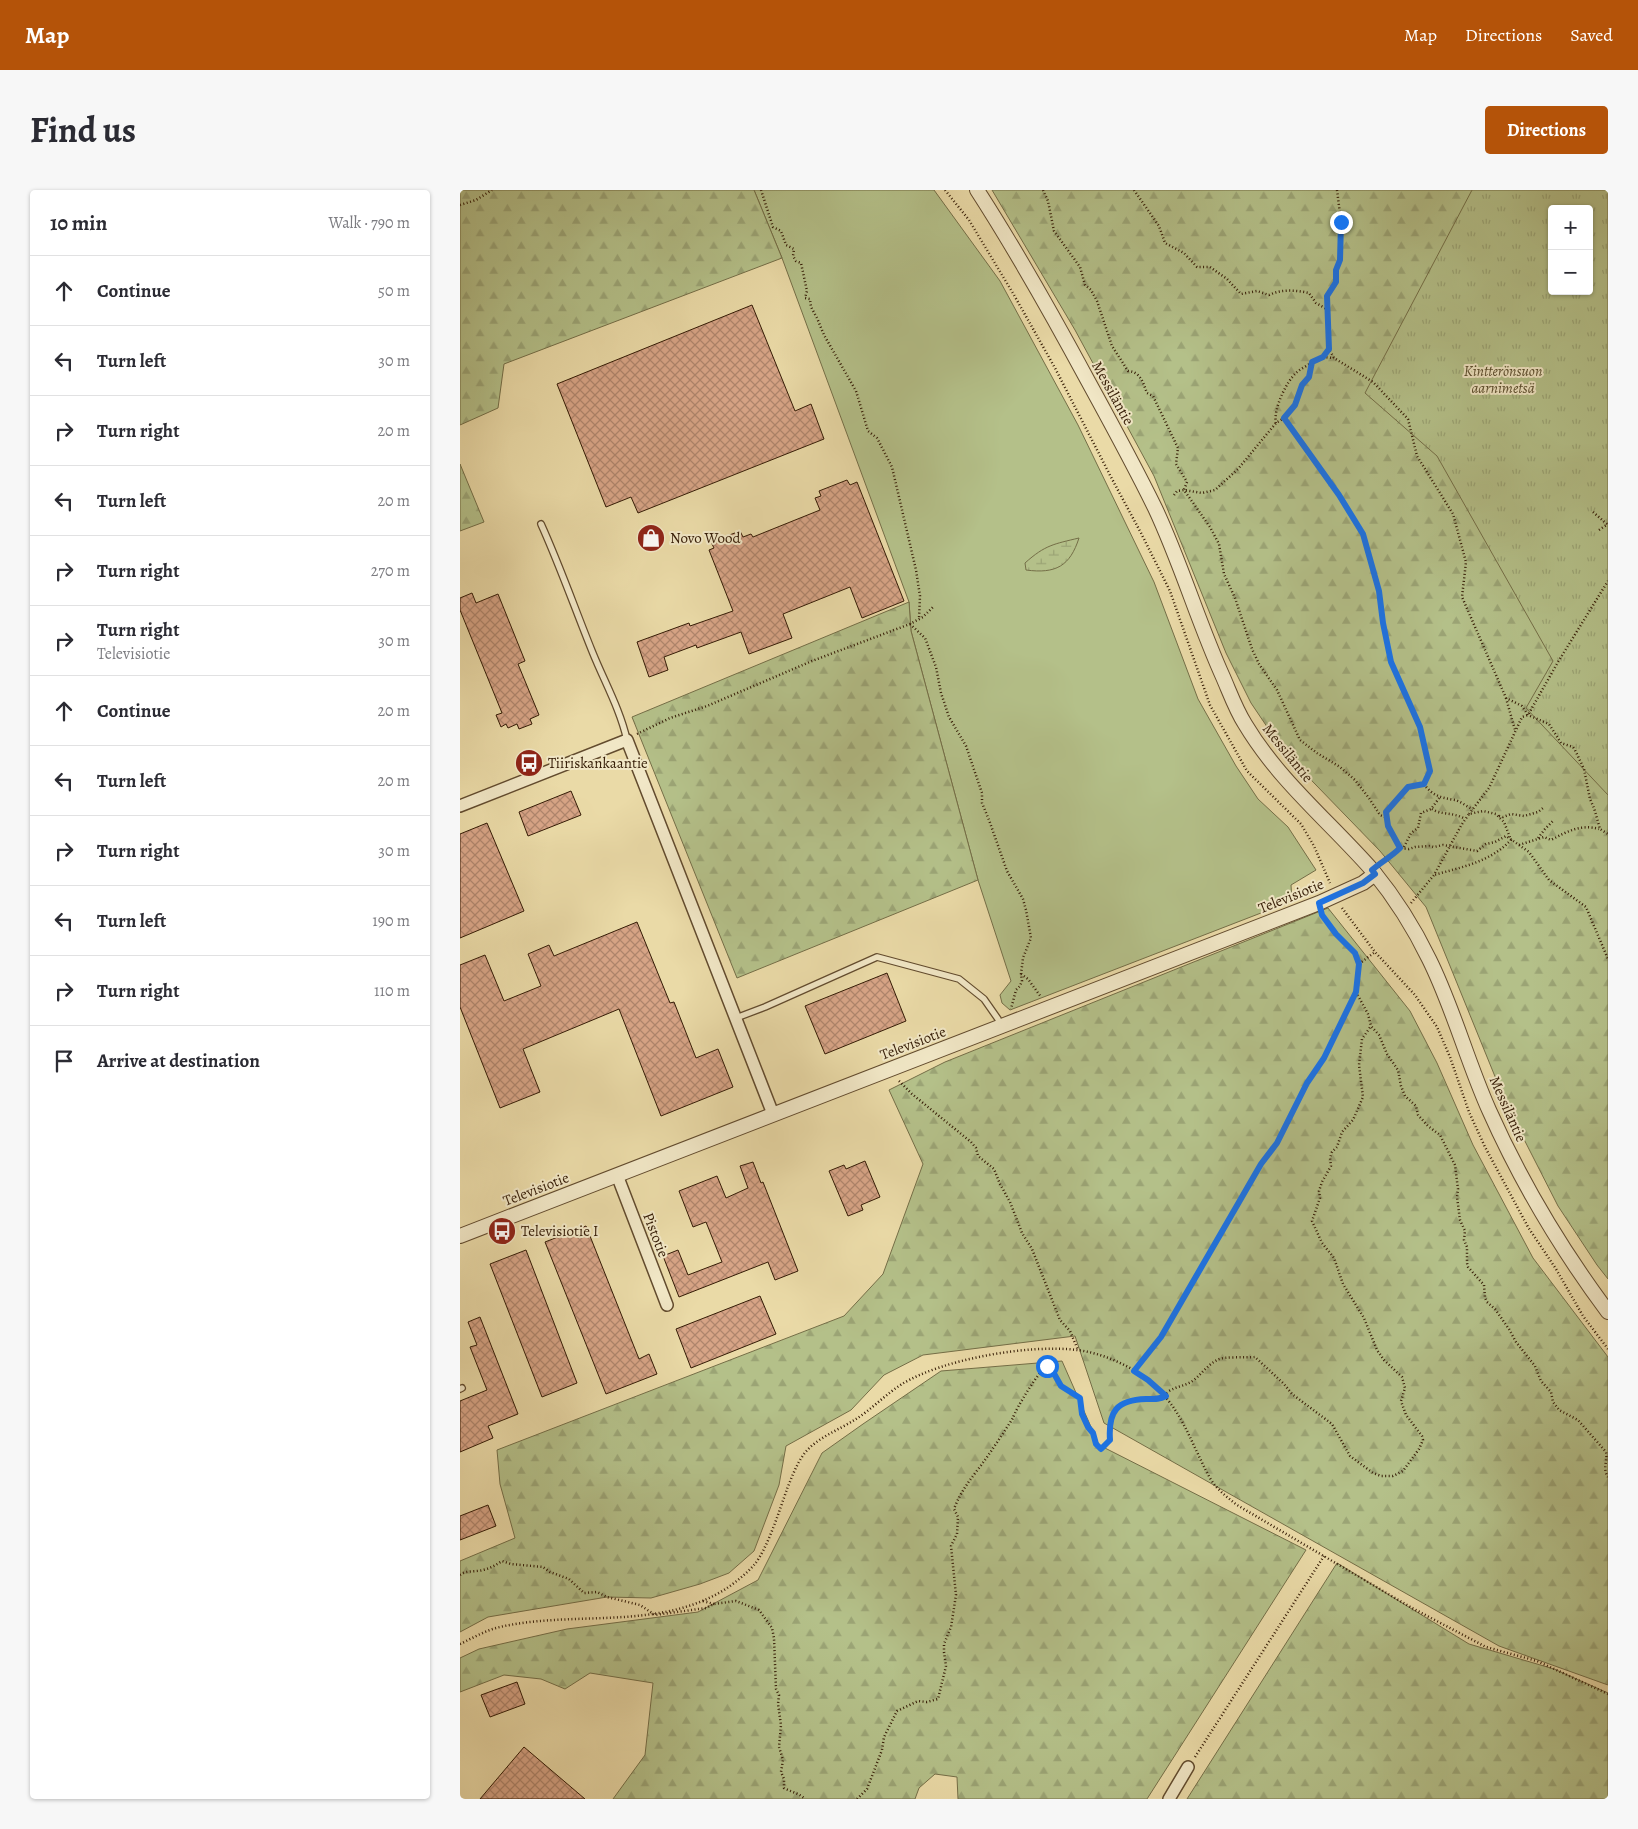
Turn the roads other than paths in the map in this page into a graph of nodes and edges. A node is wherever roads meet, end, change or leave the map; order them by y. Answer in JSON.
{"nodes":[{"id":1,"x":977,"y":190,"type":"edge"},
{"id":2,"x":541,"y":524,"type":"dead end"},
{"id":3,"x":627,"y":740,"type":"junction"},
{"id":4,"x":460,"y":806,"type":"edge"},
{"id":5,"x":1373,"y":872,"type":"junction"},
{"id":6,"x":736,"y":1018,"type":"junction"},
{"id":7,"x":1007,"y":1025,"type":"junction"},
{"id":8,"x":773,"y":1114,"type":"junction"},
{"id":9,"x":617,"y":1175,"type":"junction"},
{"id":10,"x":460,"y":1236,"type":"edge"},
{"id":11,"x":667,"y":1305,"type":"dead end"},
{"id":12,"x":1608,"y":1312,"type":"edge"},
{"id":13,"x":1188,"y":1767,"type":"road end"},
{"id":14,"x":1169,"y":1799,"type":"edge"}],
"edges":[{"from":1,"to":5,"type":"street","name":"Messiläntie"},
{"from":2,"to":3,"type":"lane"},
{"from":3,"to":4,"type":"street"},
{"from":3,"to":6,"type":"street"},
{"from":5,"to":7,"type":"street","name":"Televisiotie"},
{"from":5,"to":12,"type":"street","name":"Messiläntie"},
{"from":6,"to":7,"type":"lane"},
{"from":6,"to":8,"type":"street"},
{"from":7,"to":8,"type":"street","name":"Televisiotie"},
{"from":8,"to":9,"type":"street","name":"Televisiotie"},
{"from":9,"to":10,"type":"street","name":"Televisiotie"},
{"from":9,"to":11,"type":"street","name":"Pistotie"},
{"from":13,"to":14,"type":"street"}]}
